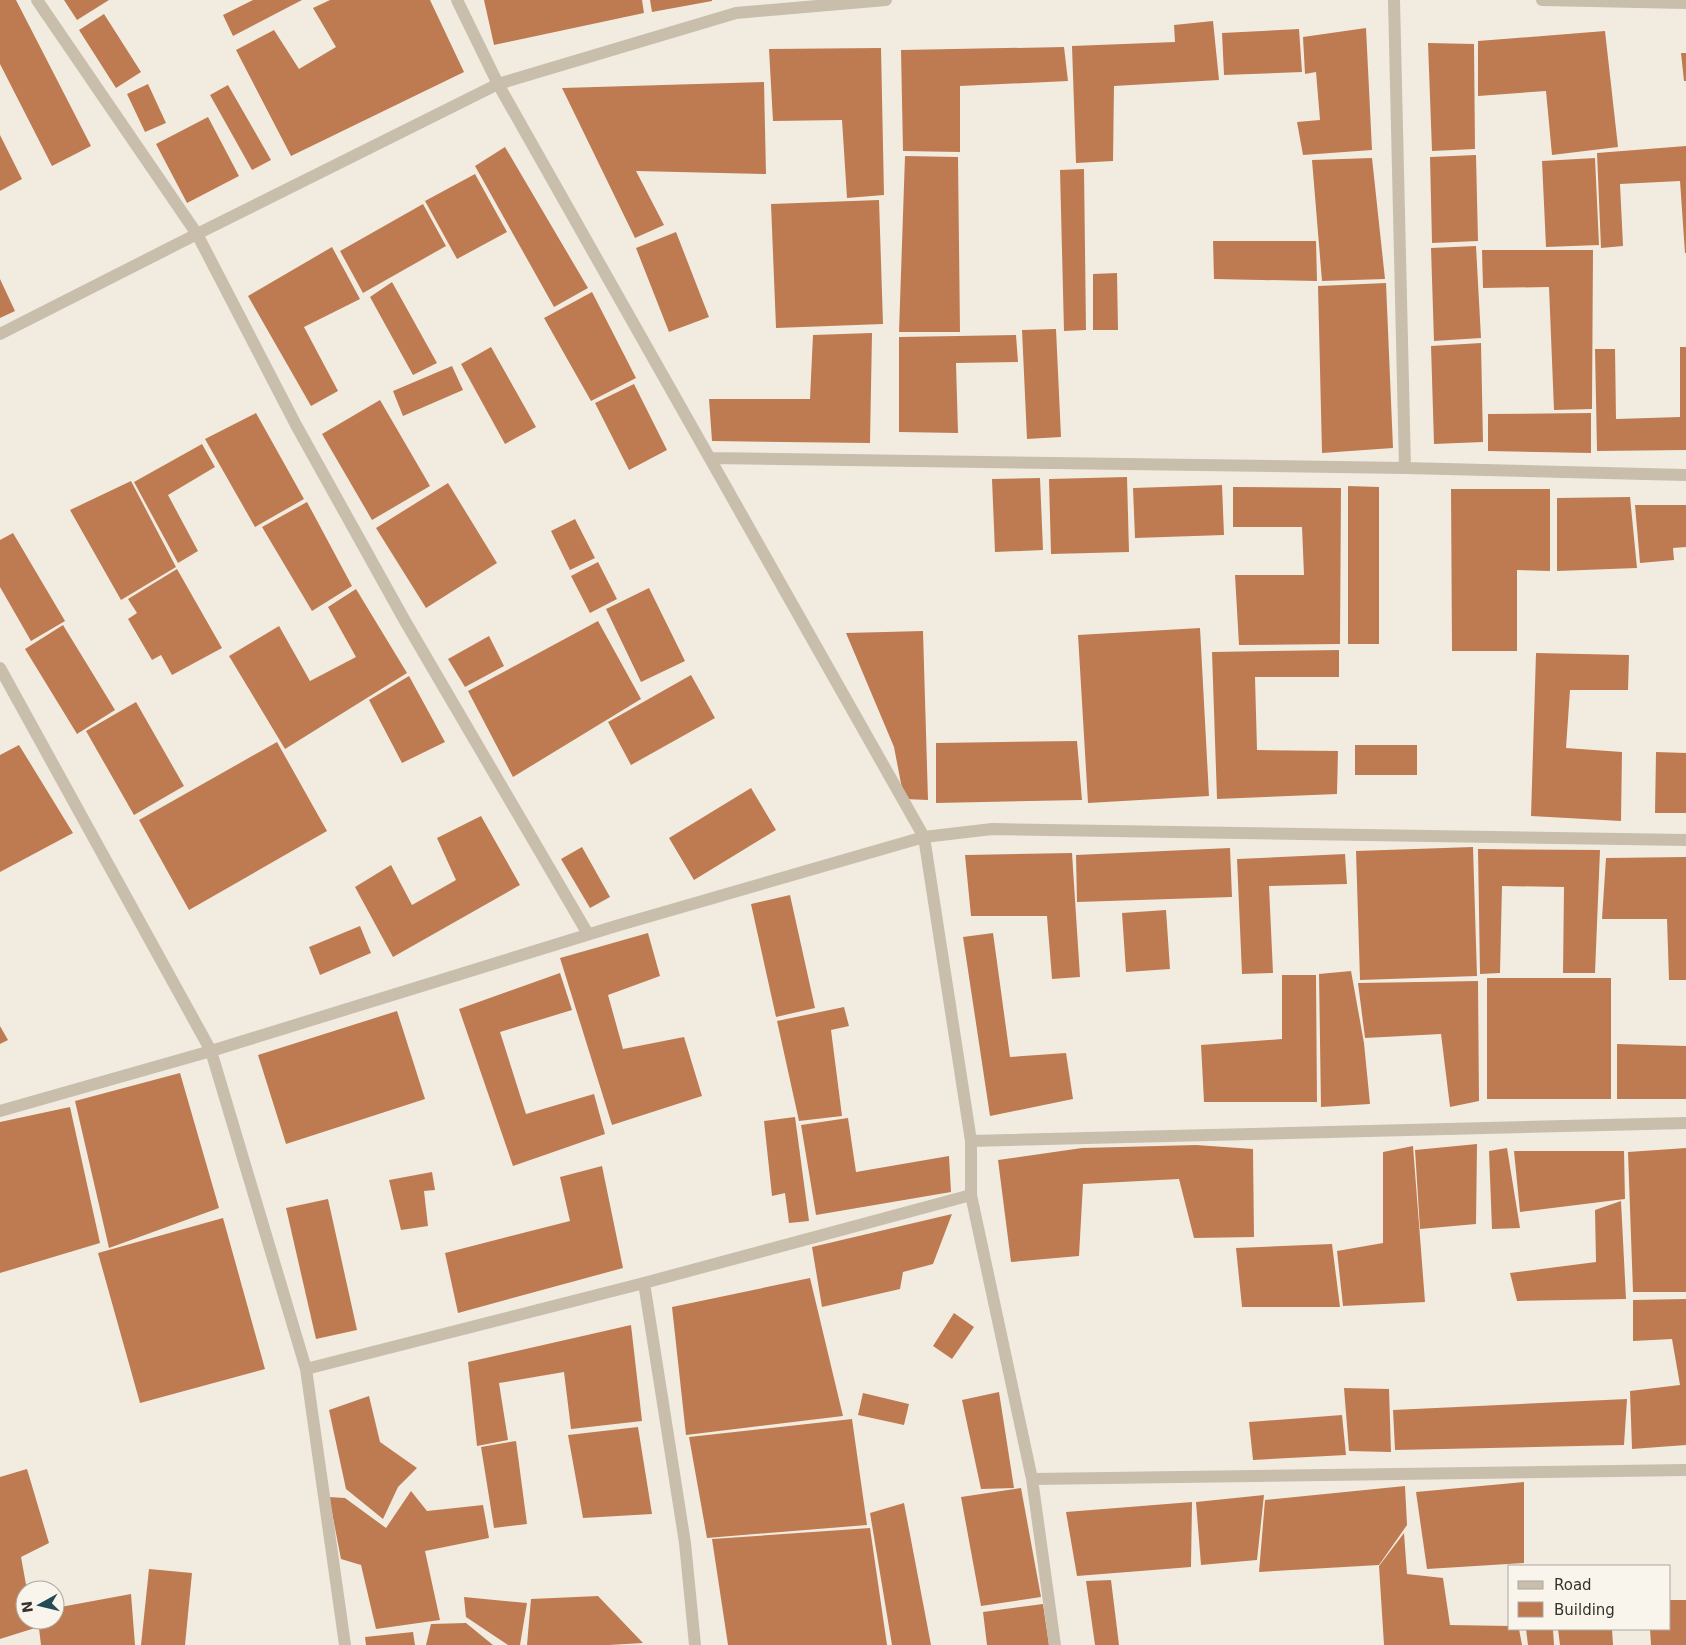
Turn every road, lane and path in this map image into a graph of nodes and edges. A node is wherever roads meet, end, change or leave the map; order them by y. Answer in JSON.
{"nodes":[{"id":1,"x":37,"y":0,"type":"edge"},
{"id":2,"x":457,"y":0,"type":"edge"},
{"id":3,"x":886,"y":0,"type":"edge"},
{"id":4,"x":1394,"y":0,"type":"edge"},
{"id":5,"x":1542,"y":0,"type":"edge"},
{"id":6,"x":1686,"y":3,"type":"edge"},
{"id":7,"x":498,"y":84,"type":"junction"},
{"id":8,"x":197,"y":234,"type":"junction"},
{"id":9,"x":0,"y":334,"type":"edge"},
{"id":10,"x":710,"y":458,"type":"junction"},
{"id":11,"x":1405,"y":468,"type":"junction"},
{"id":12,"x":1686,"y":475,"type":"edge"},
{"id":13,"x":0,"y":668,"type":"edge"},
{"id":14,"x":924,"y":837,"type":"junction"},
{"id":15,"x":1686,"y":840,"type":"edge"},
{"id":16,"x":588,"y":934,"type":"junction"},
{"id":17,"x":211,"y":1051,"type":"junction"},
{"id":18,"x":0,"y":1111,"type":"edge"},
{"id":19,"x":1686,"y":1123,"type":"edge"},
{"id":20,"x":971,"y":1141,"type":"junction"},
{"id":21,"x":971,"y":1195,"type":"junction"},
{"id":22,"x":644,"y":1283,"type":"junction"},
{"id":23,"x":306,"y":1369,"type":"junction"},
{"id":24,"x":1686,"y":1470,"type":"edge"},
{"id":25,"x":1032,"y":1479,"type":"junction"},
{"id":26,"x":345,"y":1645,"type":"edge"},
{"id":27,"x":695,"y":1645,"type":"edge"},
{"id":28,"x":1055,"y":1645,"type":"edge"}],
"edges":[{"from":1,"to":8,"type":"street"},
{"from":2,"to":7,"type":"street"},
{"from":3,"to":7,"type":"street"},
{"from":4,"to":11,"type":"street"},
{"from":5,"to":6,"type":"street"},
{"from":7,"to":8,"type":"street"},
{"from":7,"to":10,"type":"street"},
{"from":8,"to":9,"type":"street"},
{"from":8,"to":16,"type":"street"},
{"from":10,"to":11,"type":"street"},
{"from":10,"to":14,"type":"street"},
{"from":11,"to":12,"type":"street"},
{"from":13,"to":17,"type":"street"},
{"from":14,"to":15,"type":"street"},
{"from":14,"to":16,"type":"street"},
{"from":14,"to":20,"type":"street"},
{"from":16,"to":17,"type":"street"},
{"from":17,"to":18,"type":"street"},
{"from":17,"to":23,"type":"street"},
{"from":19,"to":20,"type":"street"},
{"from":20,"to":21,"type":"street"},
{"from":21,"to":22,"type":"street"},
{"from":21,"to":25,"type":"street"},
{"from":22,"to":23,"type":"street"},
{"from":22,"to":27,"type":"street"},
{"from":23,"to":26,"type":"street"},
{"from":24,"to":25,"type":"street"},
{"from":25,"to":28,"type":"street"}]}
